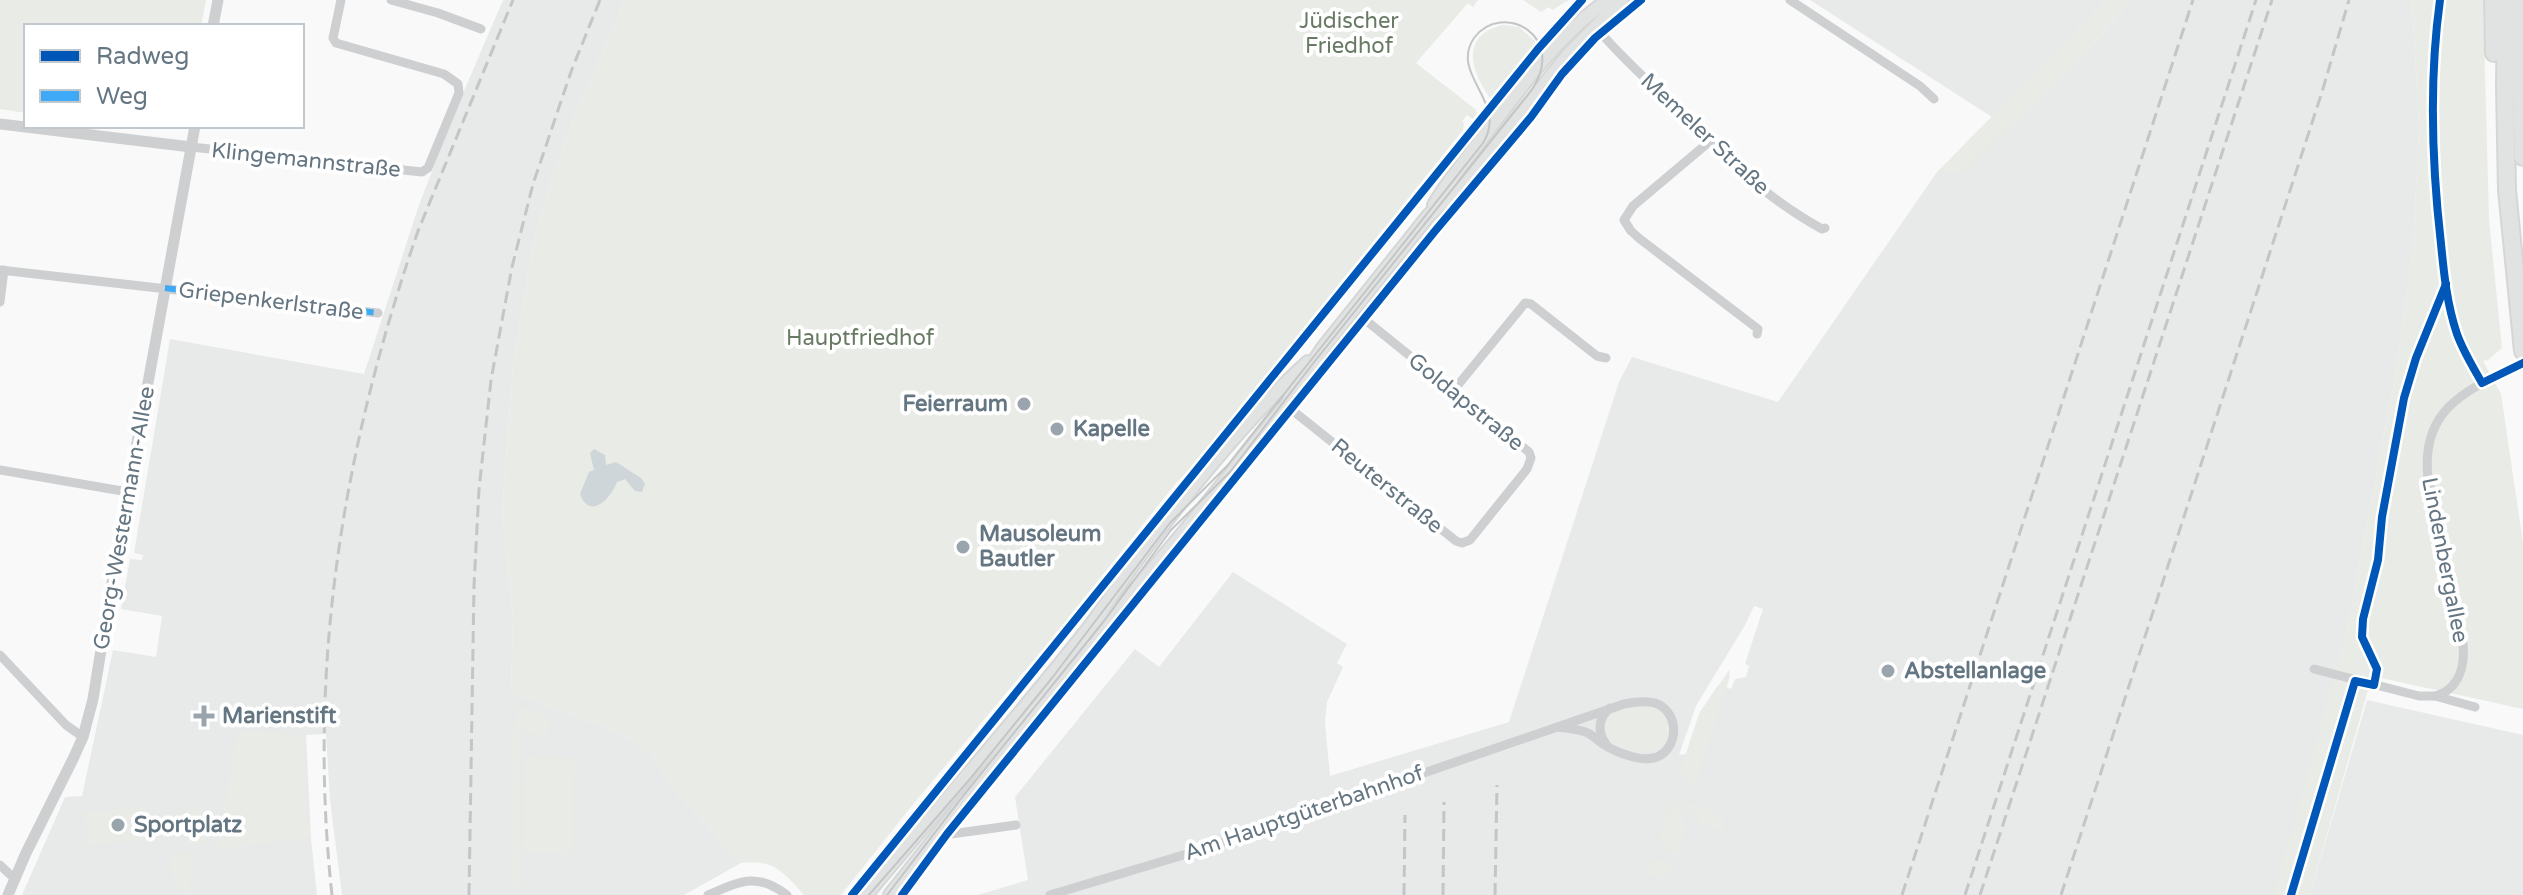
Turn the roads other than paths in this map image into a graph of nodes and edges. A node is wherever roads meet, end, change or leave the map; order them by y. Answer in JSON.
{"nodes":[{"id":1,"x":218,"y":0,"type":"edge"},
{"id":2,"x":341,"y":0,"type":"edge"},
{"id":3,"x":391,"y":0,"type":"edge"},
{"id":4,"x":1610,"y":0,"type":"edge"},
{"id":5,"x":1622,"y":0,"type":"edge"},
{"id":6,"x":1790,"y":0,"type":"edge"},
{"id":7,"x":2493,"y":0,"type":"edge"},
{"id":8,"x":2506,"y":0,"type":"edge"},
{"id":9,"x":2522,"y":0,"type":"edge"},
{"id":10,"x":213,"y":24,"type":"edge"},
{"id":11,"x":1592,"y":28,"type":"junction"},
{"id":12,"x":481,"y":29,"type":"dead end"},
{"id":13,"x":1565,"y":37,"type":"junction"},
{"id":14,"x":1934,"y":99,"type":"dead end"},
{"id":15,"x":0,"y":124,"type":"edge"},
{"id":16,"x":2522,"y":124,"type":"edge"},
{"id":17,"x":24,"y":127,"type":"edge"},
{"id":18,"x":33,"y":128,"type":"edge"},
{"id":19,"x":195,"y":128,"type":"edge"},
{"id":20,"x":1709,"y":142,"type":"junction"},
{"id":21,"x":191,"y":147,"type":"junction"},
{"id":22,"x":2523,"y":157,"type":"edge"},
{"id":23,"x":2507,"y":190,"type":"junction"},
{"id":24,"x":1429,"y":215,"type":"junction"},
{"id":25,"x":1825,"y":228,"type":"dead end"},
{"id":26,"x":2,"y":270,"type":"edge"},
{"id":27,"x":165,"y":288,"type":"junction"},
{"id":28,"x":0,"y":302,"type":"edge"},
{"id":29,"x":1353,"y":310,"type":"junction"},
{"id":30,"x":378,"y":313,"type":"dead end"},
{"id":31,"x":1757,"y":334,"type":"dead end"},
{"id":32,"x":1322,"y":349,"type":"junction"},
{"id":33,"x":2523,"y":351,"type":"edge"},
{"id":34,"x":1606,"y":358,"type":"dead end"},
{"id":35,"x":2523,"y":363,"type":"edge"},
{"id":36,"x":1453,"y":391,"type":"junction"},
{"id":37,"x":1272,"y":394,"type":"junction"},
{"id":38,"x":1286,"y":405,"type":"junction"},
{"id":39,"x":0,"y":470,"type":"edge"},
{"id":40,"x":1194,"y":488,"type":"junction"},
{"id":41,"x":128,"y":492,"type":"junction"},
{"id":42,"x":1210,"y":500,"type":"junction"},
{"id":43,"x":1497,"y":507,"type":"joint"},
{"id":44,"x":0,"y":655,"type":"edge"},
{"id":45,"x":2314,"y":669,"type":"dead end"},
{"id":46,"x":2435,"y":696,"type":"junction"},
{"id":47,"x":1613,"y":707,"type":"junction"},
{"id":48,"x":2475,"y":707,"type":"dead end"},
{"id":49,"x":1557,"y":727,"type":"junction"},
{"id":50,"x":83,"y":737,"type":"junction"},
{"id":51,"x":1611,"y":748,"type":"junction"},
{"id":52,"x":1016,"y":825,"type":"dead end"},
{"id":53,"x":937,"y":836,"type":"junction"},
{"id":54,"x":0,"y":865,"type":"edge"},
{"id":55,"x":15,"y":879,"type":"junction"},
{"id":56,"x":8,"y":895,"type":"edge"},
{"id":57,"x":708,"y":895,"type":"edge"},
{"id":58,"x":787,"y":895,"type":"edge"},
{"id":59,"x":868,"y":895,"type":"edge"},
{"id":60,"x":890,"y":895,"type":"edge"},
{"id":61,"x":1050,"y":895,"type":"edge"}],
"edges":[{"from":1,"to":10,"type":"street"},
{"from":2,"to":21,"type":"street","name":"Klingemannstraße"},
{"from":3,"to":12,"type":"street"},
{"from":4,"to":11,"type":"main road"},
{"from":4,"to":13,"type":"main road"},
{"from":5,"to":11,"type":"main road"},
{"from":6,"to":14,"type":"street"},
{"from":7,"to":23,"type":"highway"},
{"from":8,"to":23,"type":"highway"},
{"from":9,"to":16,"type":"highway"},
{"from":11,"to":13,"type":"main road"},
{"from":11,"to":20,"type":"street","name":"Memeler Straße"},
{"from":11,"to":24,"type":"main road"},
{"from":13,"to":24,"type":"main road"},
{"from":15,"to":17,"type":"street"},
{"from":16,"to":22,"type":"highway"},
{"from":18,"to":21,"type":"street"},
{"from":19,"to":21,"type":"street","name":"Georg-Westermann-Allee"},
{"from":20,"to":25,"type":"street","name":"Memeler Straße"},
{"from":20,"to":31,"type":"street"},
{"from":21,"to":27,"type":"street","name":"Georg-Westermann-Allee"},
{"from":23,"to":33,"type":"highway"},
{"from":24,"to":29,"type":"main road"},
{"from":26,"to":27,"type":"street","name":"Griepenkerlstraße"},
{"from":26,"to":28,"type":"street"},
{"from":27,"to":30,"type":"street","name":"Griepenkerlstraße"},
{"from":27,"to":41,"type":"street","name":"Georg-Westermann-Allee"},
{"from":29,"to":32,"type":"main road"},
{"from":29,"to":36,"type":"street","name":"Goldapstraße"},
{"from":32,"to":37,"type":"main road"},
{"from":32,"to":38,"type":"main road"},
{"from":34,"to":36,"type":"street"},
{"from":35,"to":46,"type":"street","name":"Lindenbergallee"},
{"from":36,"to":43,"type":"street","name":"Goldapstraße"},
{"from":37,"to":38,"type":"street","name":"Reuterstraße"},
{"from":37,"to":40,"type":"main road"},
{"from":38,"to":42,"type":"main road"},
{"from":38,"to":43,"type":"street","name":"Reuterstraße"},
{"from":39,"to":41,"type":"street"},
{"from":40,"to":42,"type":"main road"},
{"from":40,"to":59,"type":"main road"},
{"from":41,"to":50,"type":"street","name":"Georg-Westermann-Allee"},
{"from":42,"to":53,"type":"main road"},
{"from":44,"to":50,"type":"street"},
{"from":45,"to":46,"type":"street"},
{"from":46,"to":48,"type":"street"},
{"from":47,"to":49,"type":"street","name":"Am Hauptgüterbahnhof"},
{"from":47,"to":51,"type":"street"},
{"from":47,"to":51,"type":"street","name":"Am Hauptgüterbahnhof"},
{"from":49,"to":51,"type":"street","name":"Am Hauptgüterbahnhof"},
{"from":49,"to":61,"type":"street","name":"Am Hauptgüterbahnhof"},
{"from":50,"to":55,"type":"street","name":"Georg-Westermann-Allee"},
{"from":52,"to":53,"type":"street"},
{"from":53,"to":60,"type":"main road"},
{"from":54,"to":55,"type":"street"},
{"from":55,"to":56,"type":"street","name":"Georg-Westermann-Allee"},
{"from":57,"to":58,"type":"street"}]}
